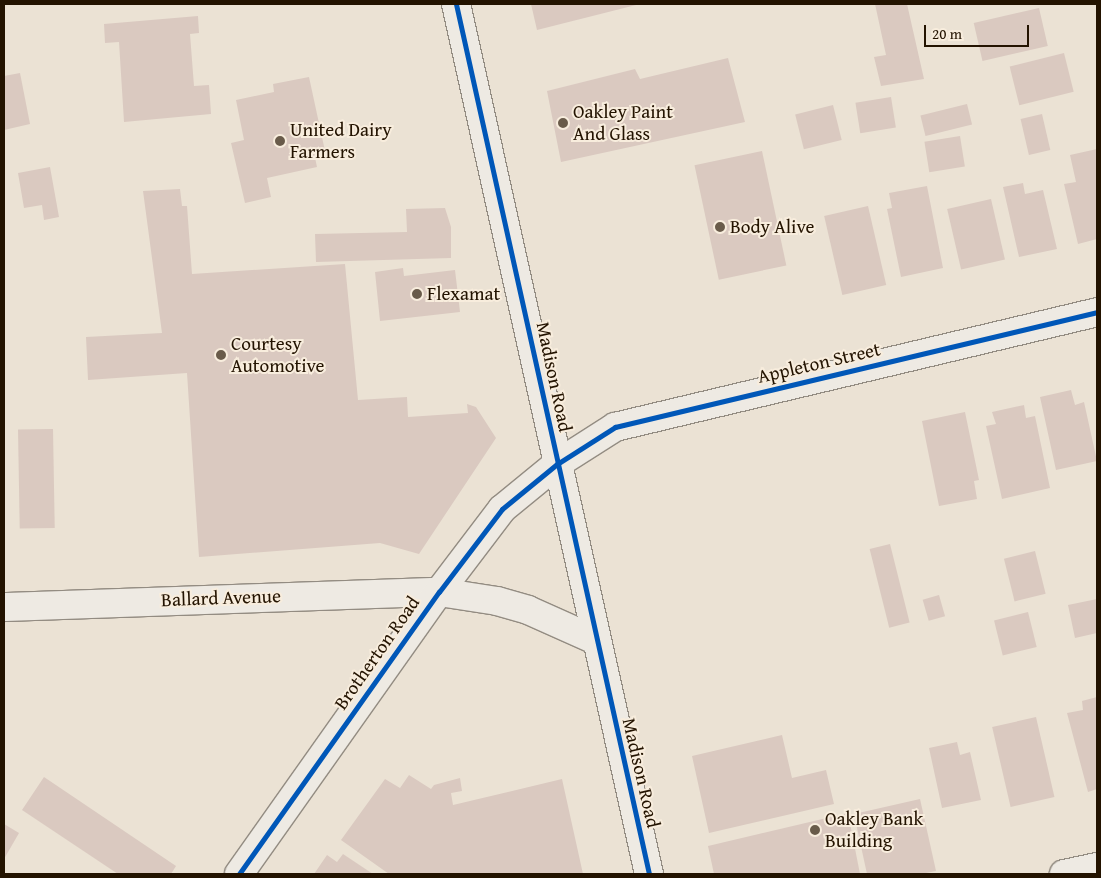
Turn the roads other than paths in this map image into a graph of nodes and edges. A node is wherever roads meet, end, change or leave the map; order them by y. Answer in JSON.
{"nodes":[{"id":1,"x":456,"y":4,"type":"edge"},
{"id":2,"x":1097,"y":312,"type":"edge"},
{"id":3,"x":557,"y":464,"type":"junction"},
{"id":4,"x":439,"y":592,"type":"junction"},
{"id":5,"x":4,"y":607,"type":"edge"},
{"id":6,"x":595,"y":640,"type":"junction"},
{"id":7,"x":1097,"y":867,"type":"edge"},
{"id":8,"x":239,"y":874,"type":"edge"},
{"id":9,"x":649,"y":874,"type":"edge"},
{"id":10,"x":1064,"y":874,"type":"edge"}],
"edges":[{"from":1,"to":3,"type":"street","name":"Madison Road"},
{"from":2,"to":3,"type":"street","name":"Appleton Street"},
{"from":3,"to":4,"type":"street","name":"Brotherton Road"},
{"from":3,"to":6,"type":"street","name":"Madison Road"},
{"from":4,"to":5,"type":"street","name":"Ballard Avenue"},
{"from":4,"to":6,"type":"street","name":"Ballard Avenue"},
{"from":4,"to":8,"type":"street","name":"Brotherton Road"},
{"from":6,"to":9,"type":"street","name":"Madison Road"},
{"from":7,"to":10,"type":"street"}]}
